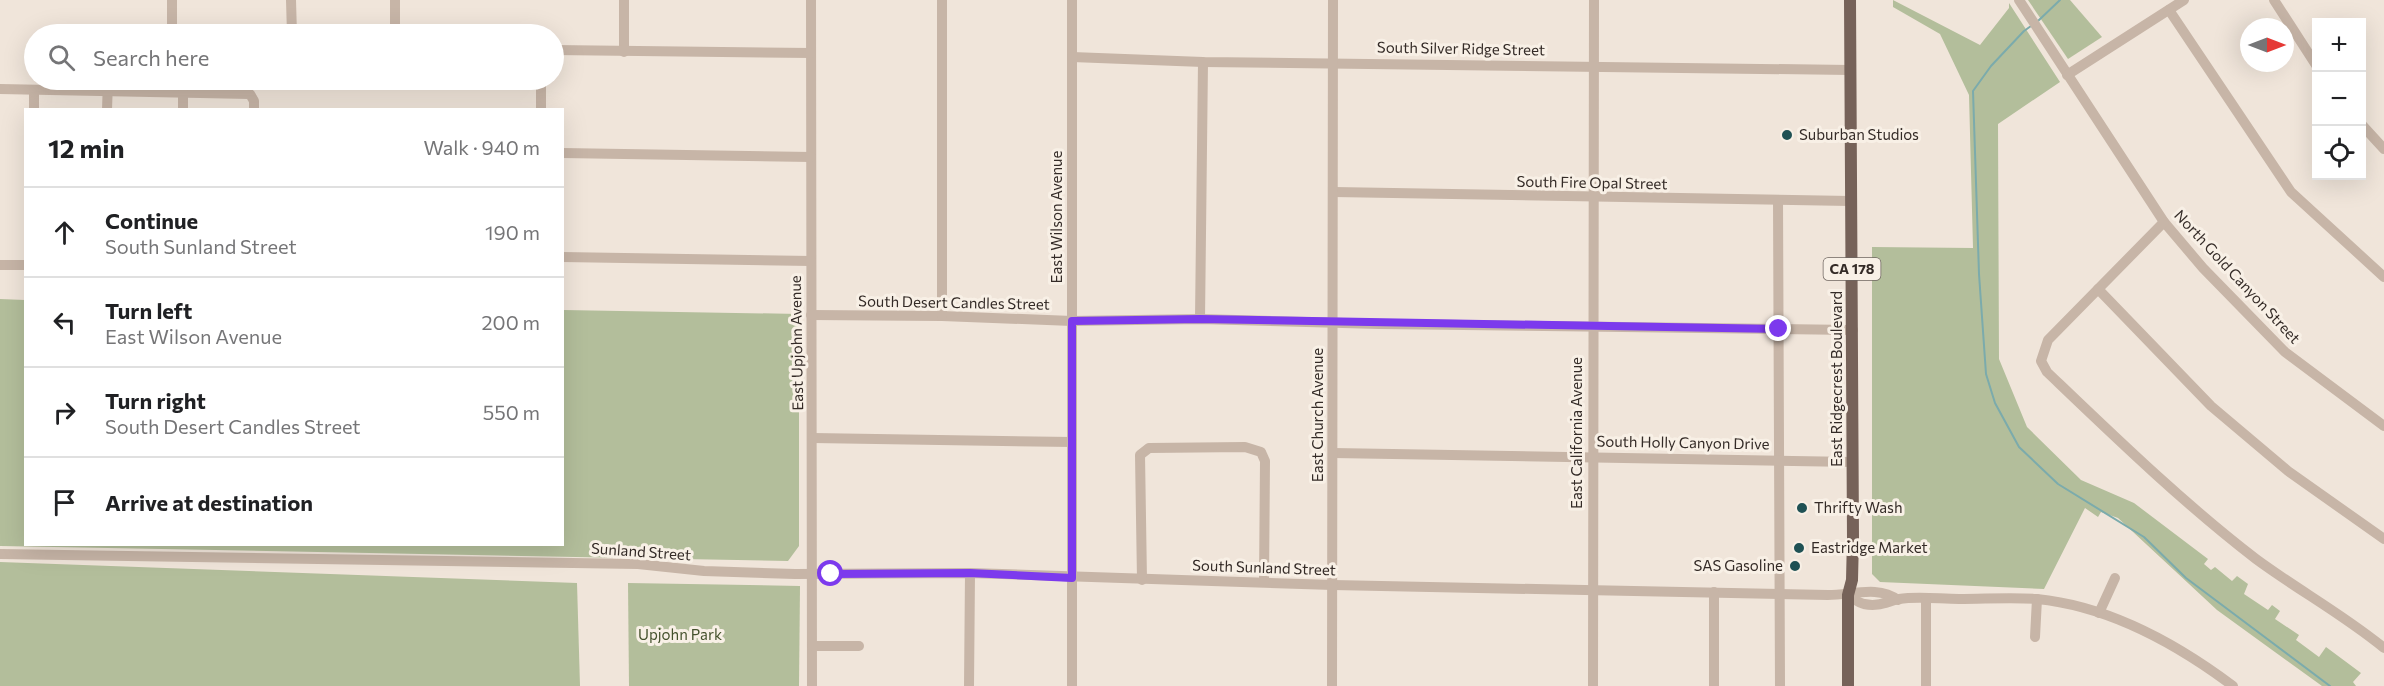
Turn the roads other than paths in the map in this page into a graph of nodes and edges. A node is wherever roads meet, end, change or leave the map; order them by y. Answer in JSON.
{"nodes":[{"id":1,"x":172,"y":0,"type":"edge"},
{"id":2,"x":291,"y":0,"type":"edge"},
{"id":3,"x":395,"y":0,"type":"edge"},
{"id":4,"x":624,"y":0,"type":"edge"},
{"id":5,"x":811,"y":0,"type":"edge"},
{"id":6,"x":942,"y":0,"type":"edge"},
{"id":7,"x":1072,"y":0,"type":"edge"},
{"id":8,"x":1333,"y":0,"type":"edge"},
{"id":9,"x":1594,"y":0,"type":"edge"},
{"id":10,"x":1850,"y":0,"type":"edge"},
{"id":11,"x":2019,"y":0,"type":"edge"},
{"id":12,"x":2184,"y":0,"type":"edge"},
{"id":13,"x":2274,"y":0,"type":"edge"},
{"id":14,"x":2169,"y":10,"type":"junction"},
{"id":15,"x":172,"y":24,"type":"edge"},
{"id":16,"x":292,"y":24,"type":"edge"},
{"id":17,"x":395,"y":24,"type":"edge"},
{"id":18,"x":564,"y":50,"type":"edge"},
{"id":19,"x":624,"y":52,"type":"junction"},
{"id":20,"x":811,"y":53,"type":"junction"},
{"id":21,"x":1072,"y":57,"type":"junction"},
{"id":22,"x":2312,"y":59,"type":"edge"},
{"id":23,"x":1203,"y":62,"type":"junction"},
{"id":24,"x":1333,"y":62,"type":"junction"},
{"id":25,"x":1594,"y":66,"type":"junction"},
{"id":26,"x":1850,"y":70,"type":"junction"},
{"id":27,"x":2067,"y":75,"type":"junction"},
{"id":28,"x":0,"y":88,"type":"edge"},
{"id":29,"x":24,"y":89,"type":"edge"},
{"id":30,"x":34,"y":90,"type":"edge"},
{"id":31,"x":108,"y":90,"type":"edge"},
{"id":32,"x":170,"y":90,"type":"edge"},
{"id":33,"x":541,"y":90,"type":"edge"},
{"id":34,"x":183,"y":91,"type":"junction"},
{"id":35,"x":34,"y":108,"type":"edge"},
{"id":36,"x":107,"y":108,"type":"edge"},
{"id":37,"x":183,"y":108,"type":"edge"},
{"id":38,"x":254,"y":108,"type":"edge"},
{"id":39,"x":541,"y":108,"type":"edge"},
{"id":40,"x":2362,"y":126,"type":"edge"},
{"id":41,"x":2384,"y":149,"type":"edge"},
{"id":42,"x":564,"y":153,"type":"edge"},
{"id":43,"x":811,"y":157,"type":"junction"},
{"id":44,"x":1334,"y":192,"type":"junction"},
{"id":45,"x":1592,"y":198,"type":"junction"},
{"id":46,"x":1778,"y":200,"type":"junction"},
{"id":47,"x":1850,"y":201,"type":"junction"},
{"id":48,"x":2164,"y":222,"type":"junction"},
{"id":49,"x":564,"y":258,"type":"edge"},
{"id":50,"x":811,"y":261,"type":"junction"},
{"id":51,"x":0,"y":265,"type":"edge"},
{"id":52,"x":24,"y":265,"type":"edge"},
{"id":53,"x":2384,"y":278,"type":"edge"},
{"id":54,"x":2098,"y":289,"type":"junction"},
{"id":55,"x":811,"y":315,"type":"junction"},
{"id":56,"x":942,"y":316,"type":"junction"},
{"id":57,"x":1200,"y":319,"type":"junction"},
{"id":58,"x":1072,"y":321,"type":"junction"},
{"id":59,"x":1333,"y":321,"type":"junction"},
{"id":60,"x":1592,"y":327,"type":"junction"},
{"id":61,"x":1779,"y":329,"type":"junction"},
{"id":62,"x":1852,"y":330,"type":"junction"},
{"id":63,"x":2384,"y":426,"type":"edge"},
{"id":64,"x":813,"y":438,"type":"junction"},
{"id":65,"x":1072,"y":442,"type":"junction"},
{"id":66,"x":1333,"y":453,"type":"junction"},
{"id":67,"x":1593,"y":456,"type":"junction"},
{"id":68,"x":1778,"y":460,"type":"junction"},
{"id":69,"x":1852,"y":462,"type":"junction"},
{"id":70,"x":2384,"y":539,"type":"edge"},
{"id":71,"x":0,"y":554,"type":"edge"},
{"id":72,"x":970,"y":573,"type":"junction"},
{"id":73,"x":812,"y":574,"type":"junction"},
{"id":74,"x":1072,"y":578,"type":"junction"},
{"id":75,"x":2115,"y":578,"type":"dead end"},
{"id":76,"x":1142,"y":580,"type":"junction"},
{"id":77,"x":1264,"y":582,"type":"junction"},
{"id":78,"x":1333,"y":585,"type":"junction"},
{"id":79,"x":1593,"y":590,"type":"junction"},
{"id":80,"x":1714,"y":592,"type":"junction"},
{"id":81,"x":1781,"y":594,"type":"junction"},
{"id":82,"x":1848,"y":595,"type":"junction"},
{"id":83,"x":1926,"y":599,"type":"junction"},
{"id":84,"x":2037,"y":599,"type":"junction"},
{"id":85,"x":2099,"y":614,"type":"junction"},
{"id":86,"x":2035,"y":637,"type":"dead end"},
{"id":87,"x":812,"y":646,"type":"junction"},
{"id":88,"x":859,"y":646,"type":"dead end"},
{"id":89,"x":2384,"y":648,"type":"edge"},
{"id":90,"x":812,"y":686,"type":"edge"},
{"id":91,"x":969,"y":686,"type":"edge"},
{"id":92,"x":1072,"y":686,"type":"edge"},
{"id":93,"x":1332,"y":686,"type":"edge"},
{"id":94,"x":1593,"y":686,"type":"edge"},
{"id":95,"x":1714,"y":686,"type":"edge"},
{"id":96,"x":1780,"y":686,"type":"edge"},
{"id":97,"x":1848,"y":686,"type":"edge"},
{"id":98,"x":1926,"y":686,"type":"edge"},
{"id":99,"x":2233,"y":686,"type":"edge"}],
"edges":[{"from":1,"to":15,"type":"street"},
{"from":2,"to":16,"type":"street"},
{"from":3,"to":17,"type":"street"},
{"from":4,"to":19,"type":"street"},
{"from":5,"to":20,"type":"street","name":"East Upjohn Avenue"},
{"from":6,"to":56,"type":"street"},
{"from":7,"to":21,"type":"street","name":"East Wilson Avenue"},
{"from":8,"to":24,"type":"street","name":"East Church Avenue"},
{"from":9,"to":25,"type":"street","name":"East California Avenue"},
{"from":10,"to":26,"type":"main road","name":"East Ridgecrest Boulevard","number":"CA 178"},
{"from":11,"to":27,"type":"street","name":"North Gold Canyon Street"},
{"from":12,"to":14,"type":"street"},
{"from":13,"to":22,"type":"street"},
{"from":14,"to":27,"type":"street"},
{"from":14,"to":53,"type":"street"},
{"from":18,"to":19,"type":"street"},
{"from":19,"to":20,"type":"street"},
{"from":20,"to":43,"type":"street","name":"East Upjohn Avenue"},
{"from":21,"to":23,"type":"street","name":"South Silver Ridge Street"},
{"from":21,"to":58,"type":"street","name":"East Wilson Avenue"},
{"from":23,"to":24,"type":"street","name":"South Silver Ridge Street"},
{"from":23,"to":57,"type":"street"},
{"from":24,"to":25,"type":"street","name":"South Silver Ridge Street"},
{"from":24,"to":44,"type":"street","name":"East Church Avenue"},
{"from":25,"to":26,"type":"street","name":"South Silver Ridge Street"},
{"from":25,"to":45,"type":"street","name":"East California Avenue"},
{"from":26,"to":47,"type":"main road","name":"East Ridgecrest Boulevard","number":"CA 178"},
{"from":27,"to":48,"type":"street","name":"North Gold Canyon Street"},
{"from":28,"to":29,"type":"street"},
{"from":30,"to":35,"type":"street"},
{"from":31,"to":36,"type":"street"},
{"from":32,"to":34,"type":"street"},
{"from":33,"to":39,"type":"street"},
{"from":34,"to":37,"type":"street"},
{"from":34,"to":38,"type":"street"},
{"from":40,"to":41,"type":"street"},
{"from":42,"to":43,"type":"street"},
{"from":43,"to":50,"type":"street","name":"East Upjohn Avenue"},
{"from":44,"to":45,"type":"street","name":"South Fire Opal Street"},
{"from":44,"to":59,"type":"street","name":"East Church Avenue"},
{"from":45,"to":46,"type":"street","name":"South Fire Opal Street"},
{"from":45,"to":60,"type":"street","name":"East California Avenue"},
{"from":46,"to":47,"type":"street","name":"South Fire Opal Street"},
{"from":46,"to":61,"type":"street"},
{"from":47,"to":62,"type":"main road","name":"East Ridgecrest Boulevard","number":"CA 178"},
{"from":48,"to":54,"type":"street"},
{"from":48,"to":63,"type":"street","name":"North Gold Canyon Street"},
{"from":49,"to":50,"type":"street"},
{"from":50,"to":55,"type":"street","name":"East Upjohn Avenue"},
{"from":51,"to":52,"type":"street"},
{"from":54,"to":70,"type":"street"},
{"from":54,"to":89,"type":"street"},
{"from":55,"to":56,"type":"street","name":"South Desert Candles Street"},
{"from":55,"to":64,"type":"street","name":"East Upjohn Avenue"},
{"from":56,"to":58,"type":"street","name":"South Desert Candles Street"},
{"from":57,"to":58,"type":"street","name":"South Desert Candles Street"},
{"from":57,"to":59,"type":"street","name":"South Desert Candles Street"},
{"from":58,"to":65,"type":"street","name":"East Wilson Avenue"},
{"from":59,"to":60,"type":"street","name":"South Desert Candles Street"},
{"from":59,"to":66,"type":"street","name":"East Church Avenue"},
{"from":60,"to":61,"type":"street","name":"South Desert Candles Street"},
{"from":60,"to":67,"type":"street","name":"East California Avenue"},
{"from":61,"to":62,"type":"street","name":"South Desert Candles Street"},
{"from":61,"to":68,"type":"street"},
{"from":62,"to":69,"type":"main road","name":"East Ridgecrest Boulevard","number":"CA 178"},
{"from":64,"to":65,"type":"street"},
{"from":64,"to":73,"type":"street","name":"East Upjohn Avenue"},
{"from":65,"to":74,"type":"street","name":"East Wilson Avenue"},
{"from":66,"to":67,"type":"street","name":"South Holly Canyon Drive"},
{"from":66,"to":78,"type":"street","name":"East Church Avenue"},
{"from":67,"to":68,"type":"street","name":"South Holly Canyon Drive"},
{"from":67,"to":79,"type":"street","name":"East California Avenue"},
{"from":68,"to":69,"type":"street","name":"South Holly Canyon Drive"},
{"from":68,"to":81,"type":"street"},
{"from":69,"to":82,"type":"main road","name":"East Ridgecrest Boulevard","number":"CA 178"},
{"from":71,"to":73,"type":"street","name":"Sunland Street"},
{"from":72,"to":73,"type":"street","name":"South Sunland Street"},
{"from":72,"to":74,"type":"street","name":"South Sunland Street"},
{"from":72,"to":91,"type":"street"},
{"from":73,"to":87,"type":"street","name":"East Upjohn Avenue"},
{"from":74,"to":76,"type":"street","name":"South Sunland Street"},
{"from":74,"to":92,"type":"street","name":"East Wilson Avenue"},
{"from":75,"to":85,"type":"street"},
{"from":76,"to":77,"type":"street","name":"South Sunland Street"},
{"from":76,"to":77,"type":"street"},
{"from":77,"to":78,"type":"street","name":"South Sunland Street"},
{"from":78,"to":79,"type":"street","name":"South Sunland Street"},
{"from":78,"to":93,"type":"street","name":"East Church Avenue"},
{"from":79,"to":80,"type":"street","name":"South Sunland Street"},
{"from":79,"to":94,"type":"street","name":"East California Avenue"},
{"from":80,"to":81,"type":"street"},
{"from":80,"to":95,"type":"street"},
{"from":81,"to":82,"type":"street"},
{"from":81,"to":96,"type":"street"},
{"from":82,"to":83,"type":"street"},
{"from":82,"to":97,"type":"main road","name":"East Ridgecrest Boulevard","number":"CA 178"},
{"from":83,"to":84,"type":"street"},
{"from":83,"to":98,"type":"street"},
{"from":84,"to":85,"type":"street"},
{"from":84,"to":86,"type":"street"},
{"from":85,"to":99,"type":"street"},
{"from":87,"to":88,"type":"street"},
{"from":87,"to":90,"type":"street","name":"East Upjohn Avenue"}]}
